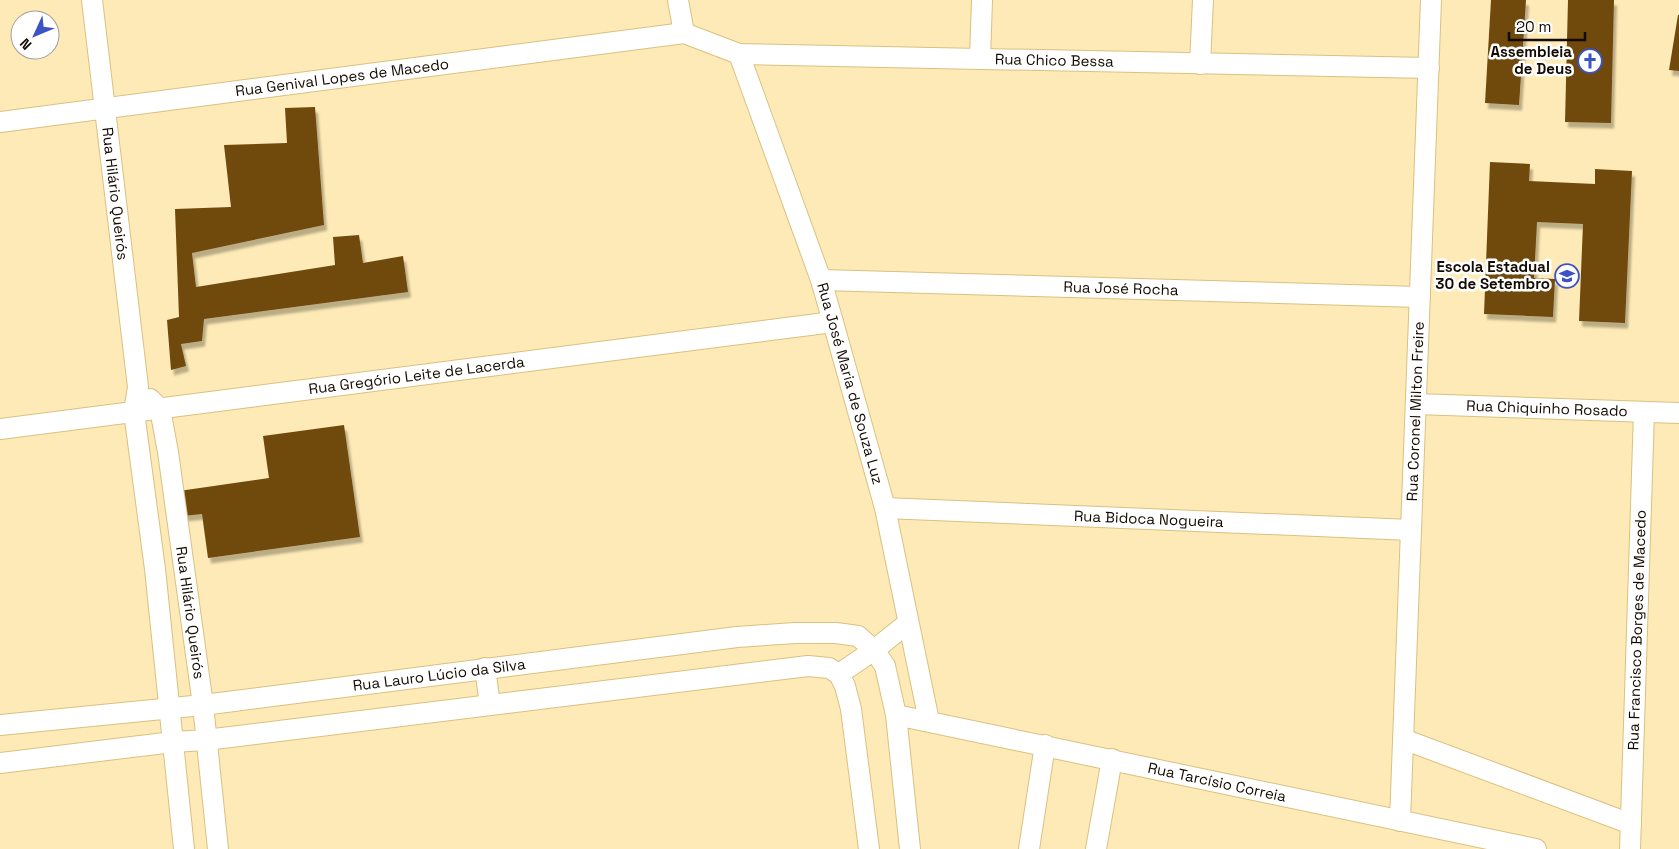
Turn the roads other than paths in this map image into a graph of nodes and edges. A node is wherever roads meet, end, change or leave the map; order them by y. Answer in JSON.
{"nodes":[{"id":1,"x":92,"y":0,"type":"edge"},
{"id":2,"x":678,"y":0,"type":"edge"},
{"id":3,"x":982,"y":0,"type":"edge"},
{"id":4,"x":1203,"y":0,"type":"edge"},
{"id":5,"x":1431,"y":0,"type":"edge"},
{"id":6,"x":684,"y":33,"type":"junction"},
{"id":7,"x":739,"y":54,"type":"junction"},
{"id":8,"x":980,"y":60,"type":"junction"},
{"id":9,"x":1200,"y":64,"type":"junction"},
{"id":10,"x":1429,"y":68,"type":"junction"},
{"id":11,"x":105,"y":109,"type":"junction"},
{"id":12,"x":0,"y":122,"type":"edge"},
{"id":13,"x":821,"y":280,"type":"junction"},
{"id":14,"x":1420,"y":298,"type":"junction"},
{"id":15,"x":833,"y":322,"type":"junction"},
{"id":16,"x":138,"y":387,"type":"junction"},
{"id":17,"x":1416,"y":404,"type":"junction"},
{"id":18,"x":160,"y":408,"type":"junction"},
{"id":19,"x":134,"y":412,"type":"junction"},
{"id":20,"x":1644,"y":412,"type":"junction"},
{"id":21,"x":1679,"y":413,"type":"edge"},
{"id":22,"x":0,"y":429,"type":"edge"},
{"id":23,"x":885,"y":508,"type":"junction"},
{"id":24,"x":1411,"y":530,"type":"junction"},
{"id":25,"x":155,"y":569,"type":"junction"},
{"id":26,"x":185,"y":570,"type":"junction"},
{"id":27,"x":908,"y":622,"type":"junction"},
{"id":28,"x":874,"y":650,"type":"junction"},
{"id":29,"x":485,"y":668,"type":"junction"},
{"id":30,"x":839,"y":674,"type":"junction"},
{"id":31,"x":203,"y":705,"type":"junction"},
{"id":32,"x":490,"y":705,"type":"junction"},
{"id":33,"x":170,"y":707,"type":"junction"},
{"id":34,"x":896,"y":715,"type":"junction"},
{"id":35,"x":929,"y":721,"type":"junction"},
{"id":36,"x":0,"y":725,"type":"edge"},
{"id":37,"x":1403,"y":738,"type":"junction"},
{"id":38,"x":206,"y":740,"type":"junction"},
{"id":39,"x":173,"y":742,"type":"junction"},
{"id":40,"x":1045,"y":745,"type":"junction"},
{"id":41,"x":1112,"y":759,"type":"junction"},
{"id":42,"x":0,"y":763,"type":"edge"},
{"id":43,"x":1400,"y":822,"type":"junction"},
{"id":44,"x":1631,"y":824,"type":"junction"},
{"id":45,"x":184,"y":849,"type":"edge"},
{"id":46,"x":218,"y":849,"type":"edge"},
{"id":47,"x":868,"y":849,"type":"edge"},
{"id":48,"x":910,"y":849,"type":"edge"},
{"id":49,"x":1029,"y":849,"type":"edge"},
{"id":50,"x":1096,"y":849,"type":"edge"},
{"id":51,"x":1536,"y":849,"type":"edge"},
{"id":52,"x":1630,"y":849,"type":"edge"}],
"edges":[{"from":1,"to":11,"type":"street","name":"Rua Hilário Queirós"},
{"from":2,"to":6,"type":"street"},
{"from":3,"to":8,"type":"street"},
{"from":4,"to":9,"type":"street"},
{"from":5,"to":10,"type":"street","name":"Rua Coronel Milton Freire"},
{"from":6,"to":7,"type":"street","name":"Rua Chico Bessa"},
{"from":6,"to":11,"type":"street","name":"Rua Genival Lopes de Macedo"},
{"from":7,"to":8,"type":"street","name":"Rua Chico Bessa"},
{"from":7,"to":13,"type":"street","name":"Rua José Maria de Souza Luz"},
{"from":8,"to":9,"type":"street","name":"Rua Chico Bessa"},
{"from":9,"to":10,"type":"street","name":"Rua Chico Bessa"},
{"from":10,"to":14,"type":"street","name":"Rua Coronel Milton Freire"},
{"from":11,"to":12,"type":"street","name":"Rua Genival Lopes de Macedo"},
{"from":11,"to":16,"type":"street","name":"Rua Hilário Queirós"},
{"from":13,"to":14,"type":"street","name":"Rua José Rocha"},
{"from":13,"to":15,"type":"street","name":"Rua José Maria de Souza Luz"},
{"from":14,"to":17,"type":"street","name":"Rua Coronel Milton Freire"},
{"from":15,"to":18,"type":"street","name":"Rua Gregório Leite de Lacerda"},
{"from":15,"to":23,"type":"street","name":"Rua José Maria de Souza Luz"},
{"from":16,"to":18,"type":"street"},
{"from":16,"to":19,"type":"street","name":"Rua Hilário Queirós"},
{"from":17,"to":20,"type":"street","name":"Rua Chiquinho Rosado"},
{"from":17,"to":24,"type":"street","name":"Rua Coronel Milton Freire"},
{"from":18,"to":19,"type":"street","name":"Rua Gregório Leite de Lacerda"},
{"from":18,"to":26,"type":"street","name":"Rua Hilário Queirós"},
{"from":19,"to":22,"type":"street","name":"Rua Gregório Leite de Lacerda"},
{"from":19,"to":25,"type":"street","name":"Rua Hilário Queirós"},
{"from":20,"to":21,"type":"street","name":"Rua Chiquinho Rosado"},
{"from":20,"to":44,"type":"street","name":"Rua Francisco Borges de Macedo"},
{"from":23,"to":24,"type":"street","name":"Rua Bidoca Nogueira"},
{"from":23,"to":27,"type":"street","name":"Rua José Maria de Souza Luz"},
{"from":24,"to":37,"type":"street","name":"Rua Coronel Milton Freire"},
{"from":25,"to":26,"type":"street"},
{"from":25,"to":33,"type":"street","name":"Rua Hilário Queirós"},
{"from":26,"to":31,"type":"street","name":"Rua Hilário Queirós"},
{"from":27,"to":28,"type":"street"},
{"from":27,"to":35,"type":"street","name":"Rua José Maria de Souza Luz"},
{"from":28,"to":29,"type":"street","name":"Rua Lauro Lúcio da Silva"},
{"from":28,"to":30,"type":"street"},
{"from":28,"to":34,"type":"street"},
{"from":29,"to":31,"type":"street","name":"Rua Lauro Lúcio da Silva"},
{"from":29,"to":32,"type":"street"},
{"from":30,"to":32,"type":"street"},
{"from":30,"to":47,"type":"street"},
{"from":31,"to":33,"type":"street","name":"Rua Lauro Lúcio da Silva"},
{"from":31,"to":38,"type":"street","name":"Rua Hilário Queirós"},
{"from":32,"to":38,"type":"street"},
{"from":33,"to":36,"type":"street","name":"Rua Lauro Lúcio da Silva"},
{"from":33,"to":39,"type":"street","name":"Rua Hilário Queirós"},
{"from":34,"to":35,"type":"street","name":"Rua Tarcísio Correia"},
{"from":34,"to":48,"type":"street"},
{"from":35,"to":40,"type":"street","name":"Rua Tarcísio Correia"},
{"from":37,"to":43,"type":"street","name":"Rua Coronel Milton Freire"},
{"from":37,"to":44,"type":"street"},
{"from":38,"to":39,"type":"street"},
{"from":38,"to":46,"type":"street","name":"Rua Hilário Queirós"},
{"from":39,"to":42,"type":"street"},
{"from":39,"to":45,"type":"street","name":"Rua Hilário Queirós"},
{"from":40,"to":41,"type":"street","name":"Rua Tarcísio Correia"},
{"from":40,"to":49,"type":"street"},
{"from":41,"to":43,"type":"street","name":"Rua Tarcísio Correia"},
{"from":41,"to":50,"type":"street"},
{"from":43,"to":51,"type":"street","name":"Rua Tarcísio Correia"},
{"from":44,"to":52,"type":"street","name":"Rua Francisco Borges de Macedo"}]}
